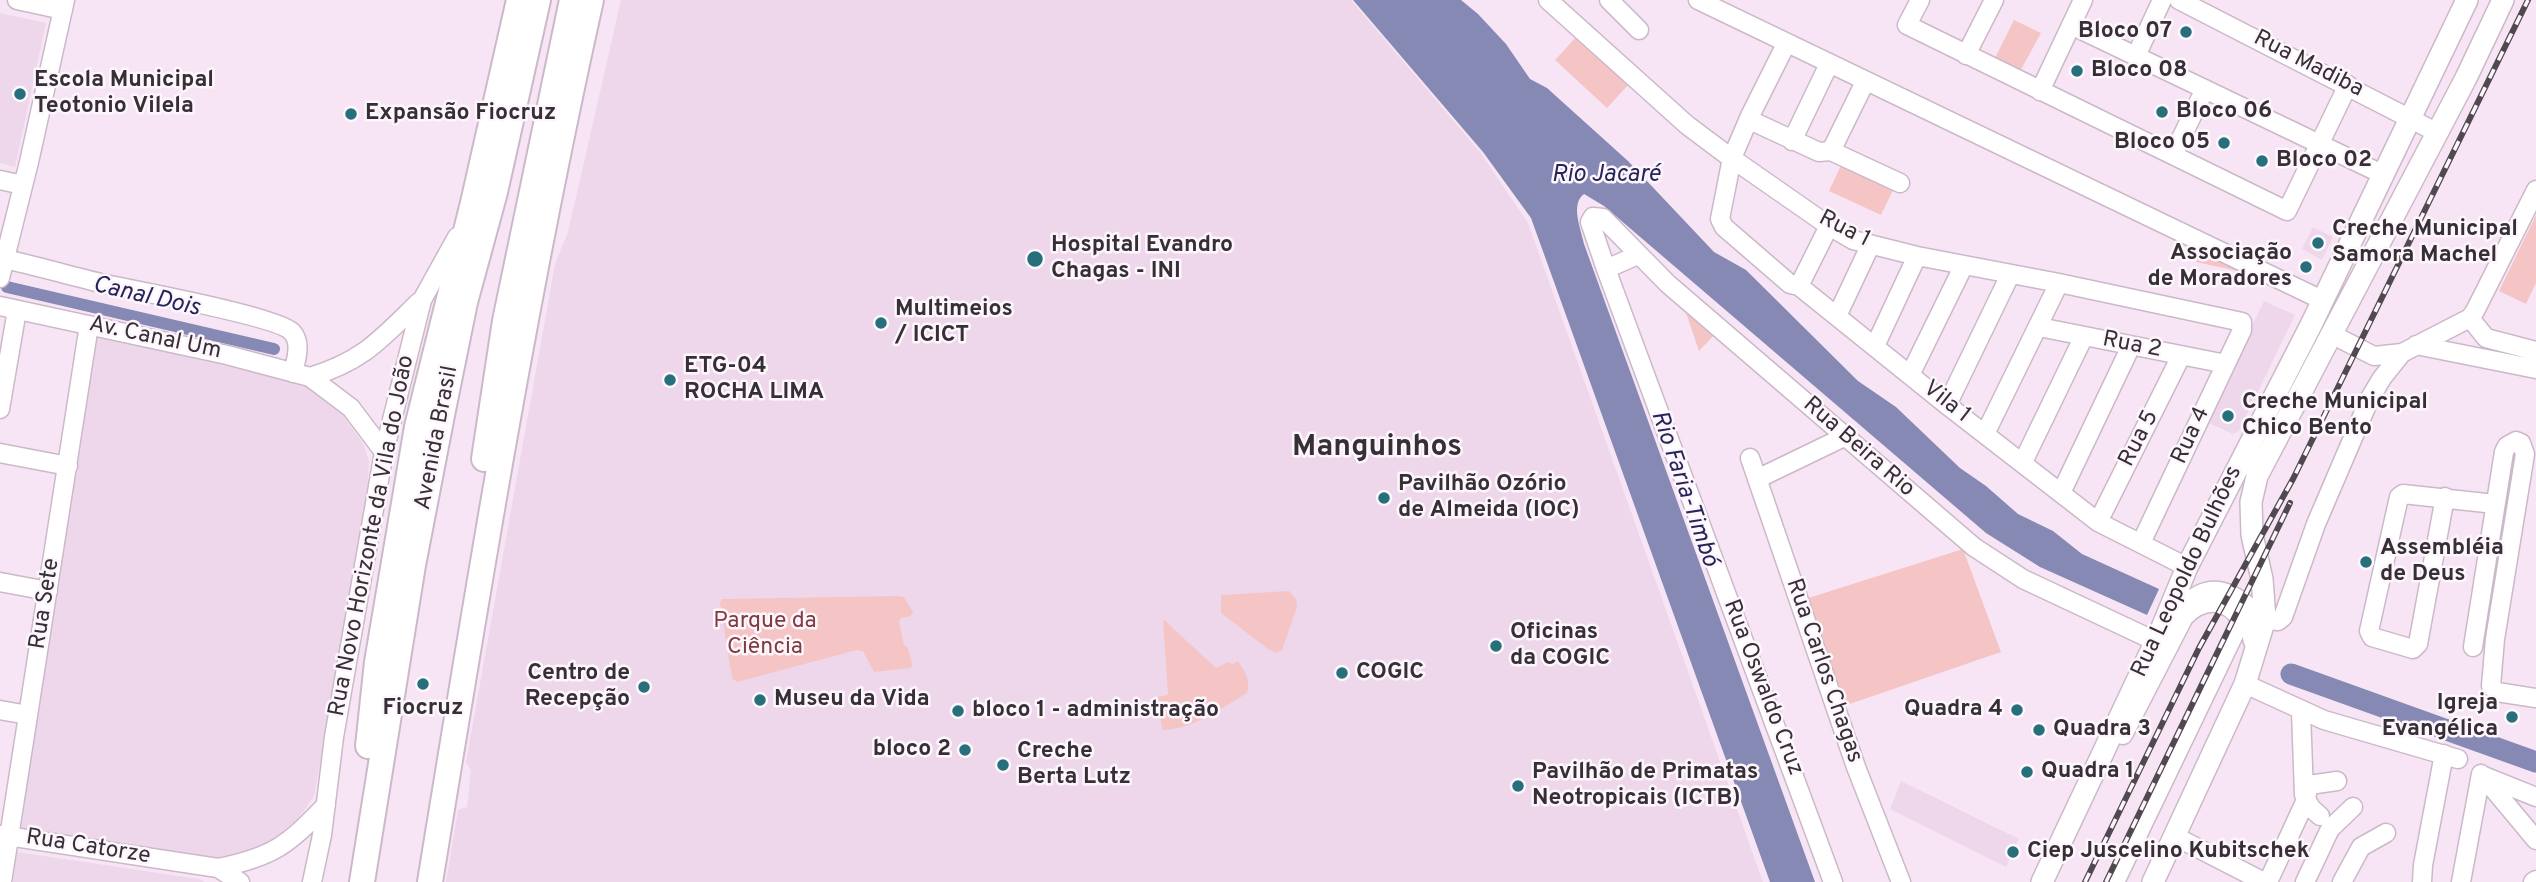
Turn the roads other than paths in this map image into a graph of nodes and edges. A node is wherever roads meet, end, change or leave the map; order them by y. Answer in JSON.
{"nodes":[{"id":1,"x":17,"y":0,"type":"edge"},
{"id":2,"x":519,"y":0,"type":"edge"},
{"id":3,"x":538,"y":0,"type":"edge"},
{"id":4,"x":572,"y":0,"type":"edge"},
{"id":5,"x":591,"y":0,"type":"edge"},
{"id":6,"x":1548,"y":0,"type":"edge"},
{"id":7,"x":1609,"y":0,"type":"edge"},
{"id":8,"x":1698,"y":0,"type":"edge"},
{"id":9,"x":1920,"y":0,"type":"edge"},
{"id":10,"x":1994,"y":0,"type":"edge"},
{"id":11,"x":2083,"y":0,"type":"edge"},
{"id":12,"x":2162,"y":0,"type":"edge"},
{"id":13,"x":2179,"y":0,"type":"edge"},
{"id":14,"x":2467,"y":0,"type":"edge"},
{"id":15,"x":2502,"y":0,"type":"edge"},
{"id":16,"x":64,"y":5,"type":"edge"},
{"id":17,"x":1564,"y":8,"type":"edge"},
{"id":18,"x":2071,"y":25,"type":"junction"},
{"id":19,"x":1639,"y":30,"type":"dead end"},
{"id":20,"x":1786,"y":44,"type":"junction"},
{"id":21,"x":1966,"y":55,"type":"junction"},
{"id":22,"x":2136,"y":56,"type":"junction"},
{"id":23,"x":1829,"y":64,"type":"junction"},
{"id":24,"x":1865,"y":82,"type":"junction"},
{"id":25,"x":2348,"y":85,"type":"junction"},
{"id":26,"x":2205,"y":89,"type":"junction"},
{"id":27,"x":2040,"y":91,"type":"junction"},
{"id":28,"x":1749,"y":116,"type":"junction"},
{"id":29,"x":2410,"y":118,"type":"junction"},
{"id":30,"x":2436,"y":132,"type":"junction"},
{"id":31,"x":1792,"y":141,"type":"junction"},
{"id":32,"x":2319,"y":143,"type":"junction"},
{"id":33,"x":1831,"y":151,"type":"junction"},
{"id":34,"x":2173,"y":155,"type":"junction"},
{"id":35,"x":1732,"y":158,"type":"junction"},
{"id":36,"x":2382,"y":174,"type":"junction"},
{"id":37,"x":0,"y":180,"type":"edge"},
{"id":38,"x":1900,"y":183,"type":"dead end"},
{"id":39,"x":23,"y":185,"type":"junction"},
{"id":40,"x":2536,"y":190,"type":"edge"},
{"id":41,"x":473,"y":203,"type":"junction"},
{"id":42,"x":1592,"y":219,"type":"joint"},
{"id":43,"x":1829,"y":226,"type":"junction"},
{"id":44,"x":1870,"y":246,"type":"junction"},
{"id":45,"x":1639,"y":255,"type":"junction"},
{"id":46,"x":1917,"y":256,"type":"junction"},
{"id":47,"x":2,"y":258,"type":"edge"},
{"id":48,"x":1964,"y":265,"type":"junction"},
{"id":49,"x":1606,"y":269,"type":"junction"},
{"id":50,"x":2010,"y":275,"type":"junction"},
{"id":51,"x":0,"y":278,"type":"edge"},
{"id":52,"x":2059,"y":283,"type":"junction"},
{"id":53,"x":1799,"y":286,"type":"junction"},
{"id":54,"x":422,"y":300,"type":"junction"},
{"id":55,"x":2322,"y":300,"type":"junction"},
{"id":56,"x":8,"y":308,"type":"edge"},
{"id":57,"x":1837,"y":316,"type":"junction"},
{"id":58,"x":2470,"y":318,"type":"junction"},
{"id":59,"x":89,"y":325,"type":"junction"},
{"id":60,"x":2039,"y":327,"type":"junction"},
{"id":61,"x":2242,"y":330,"type":"joint"},
{"id":62,"x":2333,"y":335,"type":"junction"},
{"id":63,"x":2084,"y":336,"type":"junction"},
{"id":64,"x":1875,"y":345,"type":"junction"},
{"id":65,"x":2131,"y":346,"type":"junction"},
{"id":66,"x":2409,"y":349,"type":"junction"},
{"id":67,"x":2536,"y":351,"type":"edge"},
{"id":68,"x":2181,"y":355,"type":"junction"},
{"id":69,"x":2226,"y":364,"type":"junction"},
{"id":70,"x":2536,"y":369,"type":"edge"},
{"id":71,"x":301,"y":375,"type":"junction"},
{"id":72,"x":1910,"y":375,"type":"junction"},
{"id":73,"x":2,"y":388,"type":"edge"},
{"id":74,"x":1947,"y":405,"type":"junction"},
{"id":75,"x":0,"y":409,"type":"edge"},
{"id":76,"x":1985,"y":434,"type":"junction"},
{"id":77,"x":1844,"y":436,"type":"junction"},
{"id":78,"x":384,"y":452,"type":"junction"},
{"id":79,"x":0,"y":453,"type":"edge"},
{"id":80,"x":1750,"y":458,"type":"dead end"},
{"id":81,"x":2023,"y":462,"type":"junction"},
{"id":82,"x":68,"y":466,"type":"junction"},
{"id":83,"x":1758,"y":479,"type":"junction"},
{"id":84,"x":2528,"y":487,"type":"edge"},
{"id":85,"x":2060,"y":493,"type":"junction"},
{"id":86,"x":2445,"y":497,"type":"junction"},
{"id":87,"x":2495,"y":504,"type":"junction"},
{"id":88,"x":2098,"y":522,"type":"junction"},
{"id":89,"x":2141,"y":542,"type":"junction"},
{"id":90,"x":413,"y":565,"type":"junction"},
{"id":91,"x":2187,"y":567,"type":"junction"},
{"id":92,"x":0,"y":582,"type":"edge"},
{"id":93,"x":48,"y":591,"type":"junction"},
{"id":94,"x":2265,"y":619,"type":"junction"},
{"id":95,"x":2158,"y":635,"type":"junction"},
{"id":96,"x":2473,"y":647,"type":"dead end"},
{"id":97,"x":2255,"y":649,"type":"junction"},
{"id":98,"x":377,"y":662,"type":"junction"},
{"id":99,"x":2245,"y":684,"type":"junction"},
{"id":100,"x":2536,"y":698,"type":"edge"},
{"id":101,"x":0,"y":710,"type":"edge"},
{"id":102,"x":2301,"y":711,"type":"junction"},
{"id":103,"x":27,"y":715,"type":"junction"},
{"id":104,"x":2481,"y":774,"type":"junction"},
{"id":105,"x":2337,"y":781,"type":"dead end"},
{"id":106,"x":2536,"y":797,"type":"edge"},
{"id":107,"x":2305,"y":798,"type":"junction"},
{"id":108,"x":326,"y":805,"type":"junction"},
{"id":109,"x":2353,"y":807,"type":"dead end"},
{"id":110,"x":2320,"y":816,"type":"dead end"},
{"id":111,"x":2386,"y":833,"type":"dead end"},
{"id":112,"x":4,"y":835,"type":"edge"},
{"id":113,"x":2180,"y":839,"type":"dead end"},
{"id":114,"x":2536,"y":840,"type":"edge"},
{"id":115,"x":218,"y":868,"type":"junction"},
{"id":116,"x":2,"y":882,"type":"edge"},
{"id":117,"x":240,"y":882,"type":"edge"},
{"id":118,"x":312,"y":882,"type":"edge"},
{"id":119,"x":346,"y":882,"type":"edge"},
{"id":120,"x":362,"y":882,"type":"edge"},
{"id":121,"x":418,"y":882,"type":"edge"},
{"id":122,"x":430,"y":882,"type":"edge"},
{"id":123,"x":1833,"y":882,"type":"edge"},
{"id":124,"x":1901,"y":882,"type":"edge"},
{"id":125,"x":2042,"y":882,"type":"edge"},
{"id":126,"x":2050,"y":882,"type":"edge"},
{"id":127,"x":2115,"y":882,"type":"edge"},
{"id":128,"x":2152,"y":882,"type":"edge"},
{"id":129,"x":2266,"y":882,"type":"edge"},
{"id":130,"x":2305,"y":882,"type":"edge"},
{"id":131,"x":2342,"y":882,"type":"edge"},
{"id":132,"x":2422,"y":882,"type":"edge"},
{"id":133,"x":2461,"y":882,"type":"edge"}],
"edges":[{"from":1,"to":16,"type":"street"},
{"from":2,"to":41,"type":"highway","name":"Avenida Brasil"},
{"from":3,"to":90,"type":"highway","name":"Avenida Brasil"},
{"from":4,"to":121,"type":"highway","name":"Avenida Brasil"},
{"from":5,"to":122,"type":"highway"},
{"from":6,"to":17,"type":"street","name":"Rua 1"},
{"from":7,"to":19,"type":"street"},
{"from":8,"to":20,"type":"street"},
{"from":9,"to":21,"type":"street"},
{"from":10,"to":21,"type":"street"},
{"from":11,"to":18,"type":"street"},
{"from":12,"to":22,"type":"street"},
{"from":13,"to":25,"type":"street","name":"Rua Madiba"},
{"from":14,"to":29,"type":"main road","name":"Rua Leopoldo Bulhões"},
{"from":15,"to":30,"type":"main road","name":"Rua Leopoldo Bulhões"},
{"from":16,"to":39,"type":"street"},
{"from":17,"to":35,"type":"street","name":"Rua 1"},
{"from":18,"to":22,"type":"street"},
{"from":18,"to":27,"type":"street"},
{"from":20,"to":23,"type":"street"},
{"from":20,"to":28,"type":"street"},
{"from":21,"to":27,"type":"street"},
{"from":22,"to":26,"type":"street"},
{"from":23,"to":24,"type":"street"},
{"from":23,"to":31,"type":"street"},
{"from":24,"to":33,"type":"street"},
{"from":24,"to":55,"type":"street"},
{"from":25,"to":29,"type":"street","name":"Rua Madiba"},
{"from":25,"to":32,"type":"street"},
{"from":26,"to":32,"type":"street"},
{"from":26,"to":34,"type":"street"},
{"from":27,"to":34,"type":"street"},
{"from":28,"to":31,"type":"street"},
{"from":28,"to":35,"type":"street"},
{"from":29,"to":30,"type":"street","name":"Rua Madiba"},
{"from":29,"to":36,"type":"main road","name":"Rua Leopoldo Bulhões"},
{"from":30,"to":62,"type":"main road","name":"Rua Leopoldo Bulhões"},
{"from":31,"to":33,"type":"street"},
{"from":32,"to":34,"type":"street"},
{"from":32,"to":36,"type":"street"},
{"from":33,"to":38,"type":"street"},
{"from":35,"to":43,"type":"street","name":"Rua 1"},
{"from":35,"to":53,"type":"street","name":"Vila 1"},
{"from":36,"to":55,"type":"main road","name":"Rua Leopoldo Bulhões"},
{"from":37,"to":39,"type":"street"},
{"from":39,"to":47,"type":"street"},
{"from":40,"to":58,"type":"street"},
{"from":41,"to":54,"type":"street","name":"Rua Novo Horizonte da Vila do João"},
{"from":41,"to":98,"type":"highway","name":"Avenida Brasil"},
{"from":42,"to":45,"type":"street","name":"Rua Beira Rio"},
{"from":42,"to":49,"type":"street","name":"Rua Oswaldo Cruz"},
{"from":43,"to":44,"type":"street","name":"Rua 1"},
{"from":43,"to":53,"type":"street"},
{"from":44,"to":46,"type":"street","name":"Rua 1"},
{"from":44,"to":57,"type":"street"},
{"from":45,"to":49,"type":"street"},
{"from":45,"to":77,"type":"street","name":"Rua Beira Rio"},
{"from":46,"to":48,"type":"street","name":"Rua 1"},
{"from":46,"to":64,"type":"street"},
{"from":47,"to":51,"type":"street"},
{"from":47,"to":71,"type":"street"},
{"from":48,"to":50,"type":"street","name":"Rua 1"},
{"from":48,"to":72,"type":"street"},
{"from":49,"to":123,"type":"street","name":"Rua Oswaldo Cruz"},
{"from":50,"to":52,"type":"street","name":"Rua 1"},
{"from":50,"to":74,"type":"street"},
{"from":52,"to":60,"type":"street"},
{"from":52,"to":61,"type":"street","name":"Rua 1"},
{"from":53,"to":57,"type":"street","name":"Vila 1"},
{"from":54,"to":71,"type":"street"},
{"from":54,"to":78,"type":"street","name":"Rua Novo Horizonte da Vila do João"},
{"from":55,"to":91,"type":"main road","name":"Rua Leopoldo Bulhões"},
{"from":56,"to":59,"type":"street","name":"Av. Canal Um"},
{"from":56,"to":73,"type":"street"},
{"from":57,"to":64,"type":"street","name":"Vila 1"},
{"from":58,"to":66,"type":"street"},
{"from":58,"to":67,"type":"street"},
{"from":59,"to":71,"type":"street","name":"Av. Canal Um"},
{"from":59,"to":82,"type":"street","name":"Rua Sete"},
{"from":60,"to":63,"type":"street","name":"Rua 2"},
{"from":60,"to":76,"type":"street"},
{"from":61,"to":69,"type":"street","name":"Rua 4"},
{"from":62,"to":66,"type":"street"},
{"from":62,"to":94,"type":"main road","name":"Rua Leopoldo Bulhões"},
{"from":63,"to":65,"type":"street","name":"Rua 2"},
{"from":63,"to":81,"type":"street"},
{"from":64,"to":72,"type":"street","name":"Vila 1"},
{"from":65,"to":68,"type":"street","name":"Rua 2"},
{"from":65,"to":85,"type":"street"},
{"from":66,"to":70,"type":"street"},
{"from":66,"to":94,"type":"street"},
{"from":68,"to":69,"type":"street","name":"Rua 2"},
{"from":68,"to":88,"type":"street","name":"Rua 5"},
{"from":69,"to":89,"type":"street","name":"Rua 4"},
{"from":71,"to":78,"type":"street"},
{"from":72,"to":74,"type":"street","name":"Vila 1"},
{"from":73,"to":75,"type":"street"},
{"from":74,"to":76,"type":"street","name":"Vila 1"},
{"from":76,"to":81,"type":"street","name":"Vila 1"},
{"from":77,"to":83,"type":"street"},
{"from":77,"to":95,"type":"street","name":"Rua Beira Rio"},
{"from":78,"to":108,"type":"street","name":"Rua Novo Horizonte da Vila do João"},
{"from":79,"to":82,"type":"street"},
{"from":80,"to":83,"type":"street","name":"Rua Carlos Chagas"},
{"from":81,"to":85,"type":"street","name":"Vila 1"},
{"from":82,"to":93,"type":"street","name":"Rua Sete"},
{"from":83,"to":124,"type":"street","name":"Rua Carlos Chagas"},
{"from":84,"to":87,"type":"street"},
{"from":84,"to":100,"type":"street"},
{"from":85,"to":88,"type":"street","name":"Vila 1"},
{"from":86,"to":86,"type":"street"},
{"from":86,"to":87,"type":"street"},
{"from":87,"to":96,"type":"street"},
{"from":88,"to":89,"type":"street","name":"Vila 1"},
{"from":89,"to":91,"type":"street","name":"Vila 1"},
{"from":90,"to":98,"type":"highway"},
{"from":90,"to":120,"type":"highway","name":"Avenida Brasil"},
{"from":91,"to":95,"type":"main road","name":"Rua Leopoldo Bulhões"},
{"from":92,"to":93,"type":"street"},
{"from":93,"to":103,"type":"street","name":"Rua Sete"},
{"from":94,"to":97,"type":"main road","name":"Rua Leopoldo Bulhões"},
{"from":95,"to":97,"type":"main road"},
{"from":95,"to":125,"type":"main road","name":"Rua Leopoldo Bulhões"},
{"from":97,"to":99,"type":"main road","name":"Rua Leopoldo Bulhões"},
{"from":98,"to":119,"type":"highway","name":"Avenida Brasil"},
{"from":99,"to":102,"type":"street"},
{"from":99,"to":128,"type":"main road","name":"Rua Leopoldo Bulhões"},
{"from":101,"to":103,"type":"street"},
{"from":102,"to":107,"type":"street"},
{"from":102,"to":132,"type":"street"},
{"from":103,"to":112,"type":"street","name":"Rua Sete"},
{"from":104,"to":106,"type":"street"},
{"from":104,"to":114,"type":"street"},
{"from":104,"to":133,"type":"street"},
{"from":105,"to":107,"type":"street"},
{"from":107,"to":110,"type":"street"},
{"from":107,"to":129,"type":"street"},
{"from":108,"to":115,"type":"street","name":"Rua Catorze"},
{"from":108,"to":118,"type":"street","name":"Rua Novo Horizonte da Vila do João"},
{"from":109,"to":130,"type":"street"},
{"from":111,"to":131,"type":"street"},
{"from":112,"to":115,"type":"street","name":"Rua Catorze"},
{"from":112,"to":116,"type":"street","name":"Rua Sete"},
{"from":113,"to":129,"type":"street"},
{"from":115,"to":117,"type":"street","name":"Rua Catorze"},
{"from":126,"to":127,"type":"street"}]}
